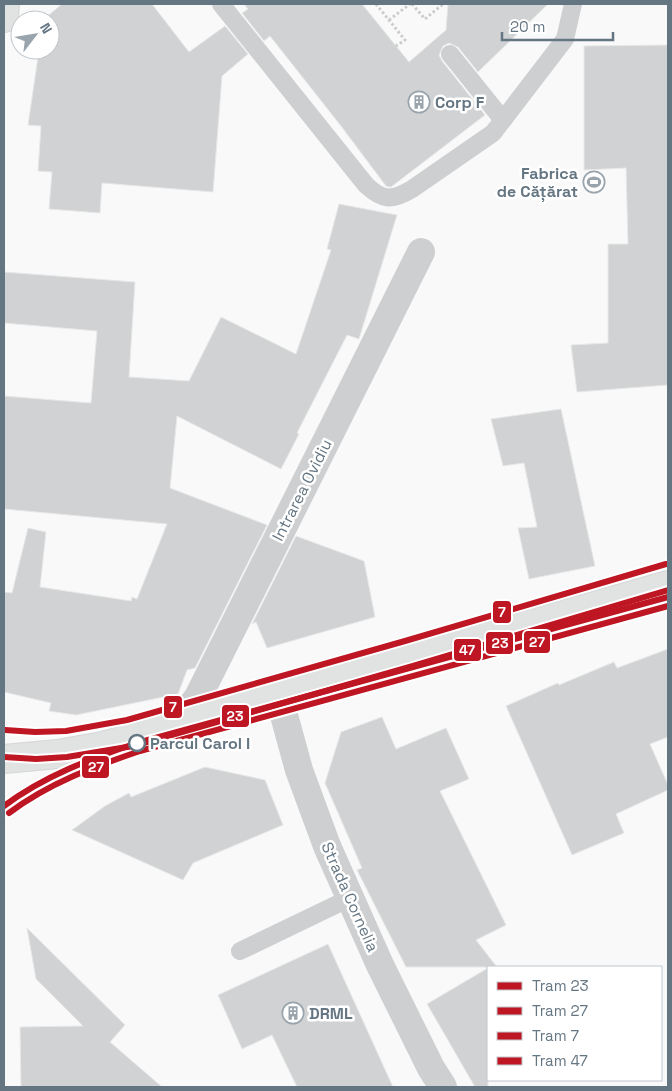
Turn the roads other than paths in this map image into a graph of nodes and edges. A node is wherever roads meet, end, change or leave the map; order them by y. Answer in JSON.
{"nodes":[{"id":1,"x":5,"y":4,"type":"edge"},
{"id":2,"x":221,"y":4,"type":"edge"},
{"id":3,"x":573,"y":4,"type":"edge"},
{"id":4,"x":4,"y":18,"type":"edge"},
{"id":5,"x":450,"y":54,"type":"dead end"},
{"id":6,"x":503,"y":120,"type":"junction"},
{"id":7,"x":421,"y":252,"type":"dead end"},
{"id":8,"x":668,"y":585,"type":"edge"},
{"id":9,"x":279,"y":697,"type":"junction"},
{"id":10,"x":178,"y":724,"type":"junction"},
{"id":11,"x":4,"y":759,"type":"edge"},
{"id":12,"x":350,"y":898,"type":"junction"},
{"id":13,"x":240,"y":951,"type":"dead end"},
{"id":14,"x":443,"y":1087,"type":"edge"}],
"edges":[{"from":1,"to":4,"type":"street"},
{"from":2,"to":6,"type":"lane"},
{"from":3,"to":6,"type":"lane"},
{"from":5,"to":6,"type":"lane"},
{"from":7,"to":10,"type":"street","name":"Intrarea Ovidiu"},
{"from":8,"to":9,"type":"street"},
{"from":9,"to":10,"type":"street"},
{"from":9,"to":12,"type":"street","name":"Strada Cornelia"},
{"from":10,"to":11,"type":"street"},
{"from":12,"to":13,"type":"lane"},
{"from":12,"to":14,"type":"street","name":"Strada Cornelia"}]}
